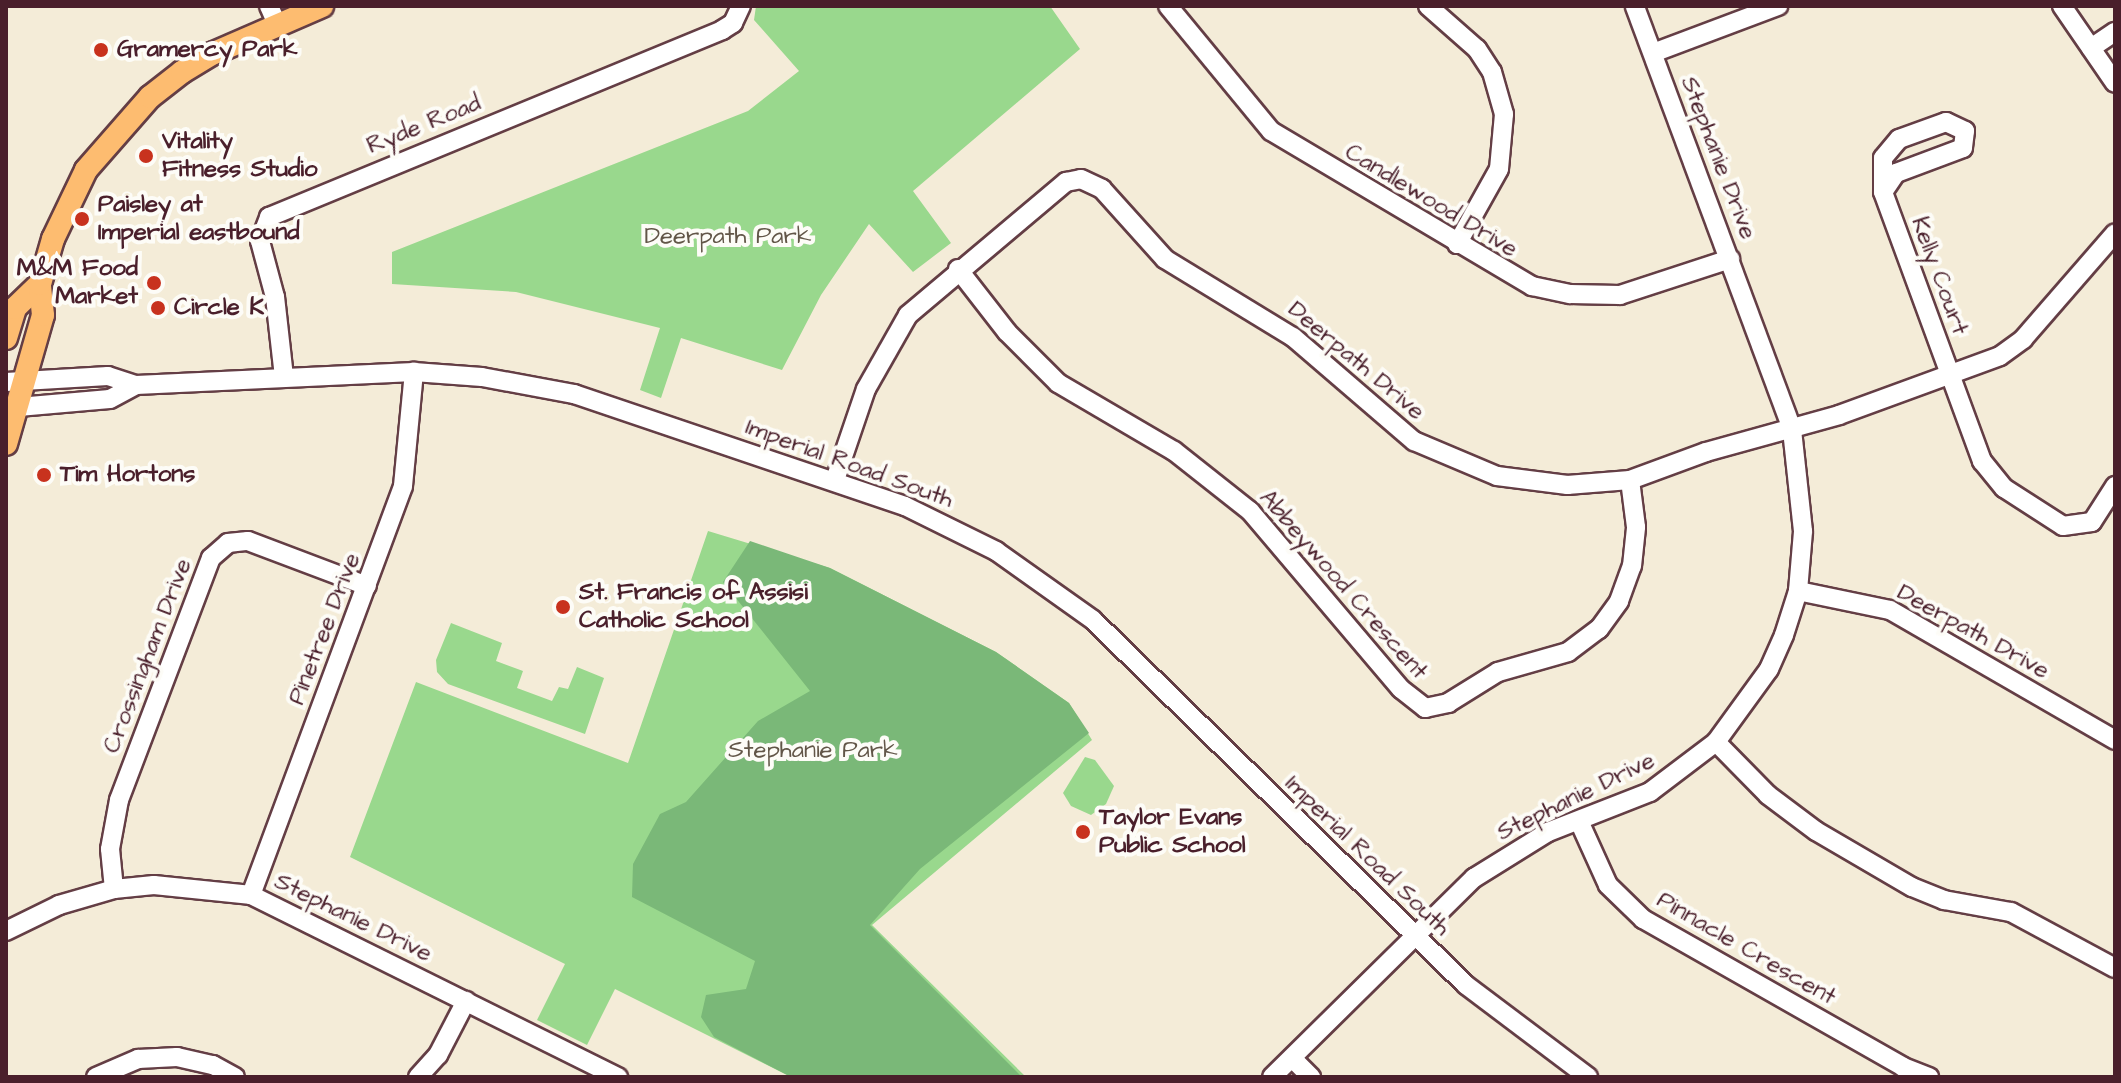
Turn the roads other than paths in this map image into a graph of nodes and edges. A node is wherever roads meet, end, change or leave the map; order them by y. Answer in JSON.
{"nodes":[{"id":1,"x":322,"y":6,"type":"edge"},
{"id":2,"x":741,"y":6,"type":"edge"},
{"id":3,"x":1168,"y":6,"type":"edge"},
{"id":4,"x":1428,"y":6,"type":"edge"},
{"id":5,"x":1635,"y":6,"type":"edge"},
{"id":6,"x":1778,"y":6,"type":"edge"},
{"id":7,"x":2062,"y":6,"type":"edge"},
{"id":8,"x":273,"y":15,"type":"edge"},
{"id":9,"x":2115,"y":32,"type":"edge"},
{"id":10,"x":2091,"y":48,"type":"junction"},
{"id":11,"x":1653,"y":53,"type":"junction"},
{"id":12,"x":2115,"y":83,"type":"edge"},
{"id":13,"x":1883,"y":192,"type":"junction"},
{"id":14,"x":2115,"y":233,"type":"edge"},
{"id":15,"x":1457,"y":244,"type":"junction"},
{"id":16,"x":1730,"y":259,"type":"junction"},
{"id":17,"x":958,"y":269,"type":"junction"},
{"id":18,"x":40,"y":284,"type":"junction"},
{"id":19,"x":6,"y":338,"type":"edge"},
{"id":20,"x":414,"y":372,"type":"junction"},
{"id":21,"x":1950,"y":375,"type":"junction"},
{"id":22,"x":284,"y":377,"type":"junction"},
{"id":23,"x":15,"y":382,"type":"edge"},
{"id":24,"x":136,"y":385,"type":"junction"},
{"id":25,"x":12,"y":407,"type":"edge"},
{"id":26,"x":1792,"y":429,"type":"junction"},
{"id":27,"x":6,"y":444,"type":"edge"},
{"id":28,"x":835,"y":480,"type":"junction"},
{"id":29,"x":1630,"y":480,"type":"junction"},
{"id":30,"x":2115,"y":486,"type":"edge"},
{"id":31,"x":367,"y":586,"type":"junction"},
{"id":32,"x":1798,"y":591,"type":"junction"},
{"id":33,"x":2115,"y":740,"type":"edge"},
{"id":34,"x":1716,"y":742,"type":"junction"},
{"id":35,"x":1579,"y":821,"type":"junction"},
{"id":36,"x":114,"y":889,"type":"junction"},
{"id":37,"x":251,"y":895,"type":"junction"},
{"id":38,"x":6,"y":931,"type":"edge"},
{"id":39,"x":1412,"y":935,"type":"junction"},
{"id":40,"x":2115,"y":968,"type":"edge"},
{"id":41,"x":466,"y":1001,"type":"junction"},
{"id":42,"x":1292,"y":1058,"type":"junction"},
{"id":43,"x":611,"y":1076,"type":"edge"},
{"id":44,"x":96,"y":1077,"type":"edge"},
{"id":45,"x":235,"y":1077,"type":"edge"},
{"id":46,"x":418,"y":1077,"type":"edge"},
{"id":47,"x":1272,"y":1077,"type":"edge"},
{"id":48,"x":1311,"y":1077,"type":"edge"},
{"id":49,"x":1588,"y":1077,"type":"edge"},
{"id":50,"x":1929,"y":1077,"type":"edge"}],
"edges":[{"from":1,"to":8,"type":"main road"},
{"from":2,"to":22,"type":"street","name":"Ryde Road"},
{"from":3,"to":15,"type":"street","name":"Candlewood Drive"},
{"from":4,"to":15,"type":"street"},
{"from":5,"to":11,"type":"street","name":"Stephanie Drive"},
{"from":6,"to":11,"type":"street"},
{"from":7,"to":10,"type":"street"},
{"from":8,"to":18,"type":"main road"},
{"from":9,"to":10,"type":"street"},
{"from":10,"to":12,"type":"street"},
{"from":11,"to":16,"type":"street","name":"Stephanie Drive"},
{"from":13,"to":13,"type":"street","name":"Kelly Court"},
{"from":13,"to":21,"type":"street","name":"Kelly Court"},
{"from":14,"to":21,"type":"street","name":"Deerpath Drive"},
{"from":15,"to":16,"type":"street","name":"Candlewood Drive"},
{"from":16,"to":26,"type":"street","name":"Stephanie Drive"},
{"from":17,"to":28,"type":"street","name":"Deerpath Drive"},
{"from":17,"to":29,"type":"street","name":"Deerpath Drive"},
{"from":17,"to":29,"type":"street","name":"Abbeywood Crescent"},
{"from":18,"to":19,"type":"main road"},
{"from":18,"to":23,"type":"main road"},
{"from":20,"to":22,"type":"street","name":"Imperial Road South"},
{"from":20,"to":28,"type":"street","name":"Imperial Road South"},
{"from":20,"to":31,"type":"street","name":"Pinetree Drive"},
{"from":21,"to":26,"type":"street","name":"Deerpath Drive"},
{"from":21,"to":30,"type":"street","name":"Kelly Court"},
{"from":22,"to":24,"type":"street","name":"Imperial Road South"},
{"from":23,"to":24,"type":"street","name":"Imperial Road South"},
{"from":23,"to":25,"type":"main road"},
{"from":24,"to":25,"type":"street","name":"Imperial Road South"},
{"from":25,"to":27,"type":"main road"},
{"from":26,"to":29,"type":"street","name":"Deerpath Drive"},
{"from":26,"to":32,"type":"street","name":"Stephanie Drive"},
{"from":28,"to":39,"type":"street","name":"Imperial Road South"},
{"from":31,"to":36,"type":"street","name":"Crossingham Drive"},
{"from":31,"to":37,"type":"street","name":"Pinetree Drive"},
{"from":32,"to":33,"type":"street","name":"Deerpath Drive"},
{"from":32,"to":34,"type":"street","name":"Stephanie Drive"},
{"from":34,"to":35,"type":"street","name":"Stephanie Drive"},
{"from":34,"to":40,"type":"street"},
{"from":35,"to":39,"type":"street","name":"Stephanie Drive"},
{"from":35,"to":50,"type":"street","name":"Pinnacle Crescent"},
{"from":36,"to":37,"type":"street","name":"Stephanie Drive"},
{"from":36,"to":38,"type":"street","name":"Stephanie Drive"},
{"from":37,"to":41,"type":"street","name":"Stephanie Drive"},
{"from":39,"to":42,"type":"street","name":"Stephanie Drive"},
{"from":39,"to":49,"type":"street","name":"Imperial Road South"},
{"from":41,"to":43,"type":"street","name":"Stephanie Drive"},
{"from":41,"to":46,"type":"street"},
{"from":42,"to":47,"type":"street","name":"Stephanie Drive"},
{"from":42,"to":48,"type":"street"},
{"from":44,"to":45,"type":"street"}]}
